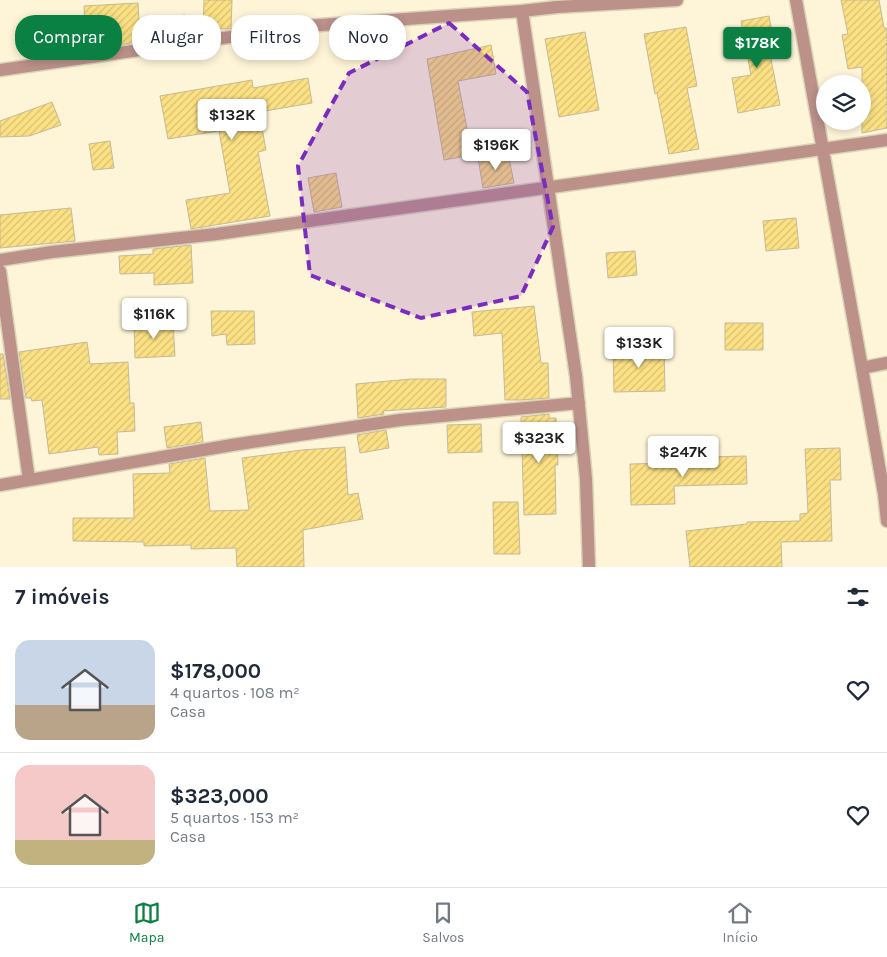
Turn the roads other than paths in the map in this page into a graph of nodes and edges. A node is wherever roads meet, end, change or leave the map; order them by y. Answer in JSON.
{"nodes":[{"id":1,"x":677,"y":0,"type":"edge"},
{"id":2,"x":796,"y":0,"type":"edge"},
{"id":3,"x":556,"y":4,"type":"edge"},
{"id":4,"x":522,"y":12,"type":"junction"},
{"id":5,"x":0,"y":70,"type":"edge"},
{"id":6,"x":887,"y":140,"type":"edge"},
{"id":7,"x":823,"y":148,"type":"junction"},
{"id":8,"x":548,"y":187,"type":"junction"},
{"id":9,"x":0,"y":260,"type":"edge"},
{"id":10,"x":0,"y":271,"type":"edge"},
{"id":11,"x":887,"y":363,"type":"edge"},
{"id":12,"x":862,"y":368,"type":"junction"},
{"id":13,"x":578,"y":403,"type":"junction"},
{"id":14,"x":29,"y":480,"type":"junction"},
{"id":15,"x":0,"y":485,"type":"edge"},
{"id":16,"x":887,"y":521,"type":"edge"},
{"id":17,"x":589,"y":567,"type":"edge"}],
"edges":[{"from":1,"to":3,"type":"street"},
{"from":2,"to":7,"type":"street"},
{"from":3,"to":4,"type":"street"},
{"from":4,"to":5,"type":"street"},
{"from":4,"to":8,"type":"street"},
{"from":6,"to":7,"type":"street"},
{"from":7,"to":8,"type":"street"},
{"from":7,"to":12,"type":"street"},
{"from":8,"to":9,"type":"street"},
{"from":8,"to":13,"type":"street"},
{"from":10,"to":14,"type":"street"},
{"from":11,"to":12,"type":"street"},
{"from":12,"to":16,"type":"street"},
{"from":13,"to":14,"type":"street"},
{"from":13,"to":17,"type":"street"},
{"from":14,"to":15,"type":"street"}]}
